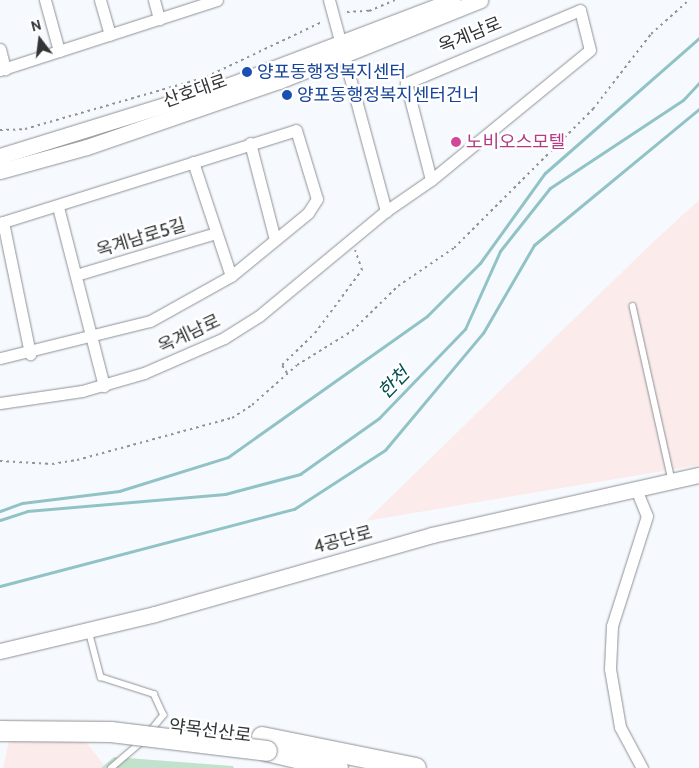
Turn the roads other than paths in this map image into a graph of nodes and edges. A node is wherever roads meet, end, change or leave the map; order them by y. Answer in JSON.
{"nodes":[{"id":1,"x":45,"y":0,"type":"edge"},
{"id":2,"x":100,"y":0,"type":"edge"},
{"id":3,"x":154,"y":0,"type":"edge"},
{"id":4,"x":329,"y":0,"type":"edge"},
{"id":5,"x":453,"y":0,"type":"edge"},
{"id":6,"x":480,"y":0,"type":"edge"},
{"id":7,"x":211,"y":1,"type":"edge"},
{"id":8,"x":159,"y":19,"type":"junction"},
{"id":9,"x":110,"y":34,"type":"junction"},
{"id":10,"x":0,"y":49,"type":"edge"},
{"id":11,"x":59,"y":51,"type":"junction"},
{"id":12,"x":343,"y":51,"type":"junction"},
{"id":13,"x":2,"y":70,"type":"edge"},
{"id":14,"x":250,"y":143,"type":"junction"},
{"id":15,"x":0,"y":156,"type":"edge"},
{"id":16,"x":193,"y":162,"type":"junction"},
{"id":17,"x":0,"y":171,"type":"edge"},
{"id":18,"x":431,"y":180,"type":"junction"},
{"id":19,"x":58,"y":207,"type":"junction"},
{"id":20,"x":386,"y":211,"type":"junction"},
{"id":21,"x":2,"y":222,"type":"edge"},
{"id":22,"x":216,"y":233,"type":"junction"},
{"id":23,"x":275,"y":240,"type":"junction"},
{"id":24,"x":76,"y":276,"type":"junction"},
{"id":25,"x":231,"y":276,"type":"junction"},
{"id":26,"x":634,"y":306,"type":"dead end"},
{"id":27,"x":92,"y":337,"type":"junction"},
{"id":28,"x":30,"y":354,"type":"junction"},
{"id":29,"x":0,"y":358,"type":"edge"},
{"id":30,"x":104,"y":386,"type":"junction"},
{"id":31,"x":0,"y":403,"type":"edge"},
{"id":32,"x":699,"y":475,"type":"edge"},
{"id":33,"x":672,"y":481,"type":"junction"},
{"id":34,"x":636,"y":489,"type":"junction"},
{"id":35,"x":89,"y":631,"type":"junction"},
{"id":36,"x":0,"y":652,"type":"edge"},
{"id":37,"x":0,"y":718,"type":"edge"},
{"id":38,"x":0,"y":731,"type":"edge"},
{"id":39,"x":264,"y":744,"type":"junction"},
{"id":40,"x":111,"y":768,"type":"edge"},
{"id":41,"x":338,"y":768,"type":"edge"},
{"id":42,"x":416,"y":768,"type":"edge"},
{"id":43,"x":642,"y":768,"type":"edge"}],
"edges":[{"from":1,"to":11,"type":"street"},
{"from":2,"to":9,"type":"street"},
{"from":3,"to":8,"type":"street"},
{"from":4,"to":12,"type":"street"},
{"from":5,"to":12,"type":"street","name":"산호대로"},
{"from":6,"to":12,"type":"street","name":"산호대로"},
{"from":7,"to":8,"type":"street"},
{"from":8,"to":9,"type":"street"},
{"from":9,"to":11,"type":"street"},
{"from":10,"to":13,"type":"street"},
{"from":11,"to":13,"type":"street"},
{"from":12,"to":15,"type":"street","name":"산호대로"},
{"from":12,"to":17,"type":"street","name":"산호대로"},
{"from":12,"to":20,"type":"street"},
{"from":14,"to":16,"type":"street"},
{"from":14,"to":23,"type":"street"},
{"from":14,"to":23,"type":"street"},
{"from":16,"to":19,"type":"street"},
{"from":16,"to":22,"type":"street"},
{"from":18,"to":18,"type":"street","name":"옥계남로"},
{"from":18,"to":20,"type":"street","name":"옥계남로"},
{"from":19,"to":21,"type":"street"},
{"from":19,"to":24,"type":"street","name":"옥계남로5길"},
{"from":20,"to":30,"type":"street","name":"옥계남로"},
{"from":21,"to":28,"type":"street"},
{"from":22,"to":24,"type":"street","name":"옥계남로5길"},
{"from":22,"to":25,"type":"street"},
{"from":23,"to":25,"type":"street"},
{"from":24,"to":27,"type":"street","name":"옥계남로5길"},
{"from":25,"to":27,"type":"street"},
{"from":26,"to":33,"type":"lane"},
{"from":27,"to":28,"type":"street"},
{"from":27,"to":30,"type":"street","name":"옥계남로5길"},
{"from":28,"to":29,"type":"street"},
{"from":30,"to":31,"type":"street","name":"옥계남로"},
{"from":32,"to":33,"type":"street","name":"4공단로"},
{"from":33,"to":34,"type":"street","name":"4공단로"},
{"from":34,"to":35,"type":"street","name":"4공단로"},
{"from":34,"to":43,"type":"street"},
{"from":35,"to":36,"type":"street","name":"4공단로"},
{"from":35,"to":40,"type":"lane"},
{"from":37,"to":39,"type":"highway","name":"약목선산로"},
{"from":38,"to":39,"type":"highway","name":"약목선산로","bridge":true},
{"from":39,"to":41,"type":"highway","name":"약목선산로"},
{"from":39,"to":42,"type":"highway","name":"약목선산로"}]}
